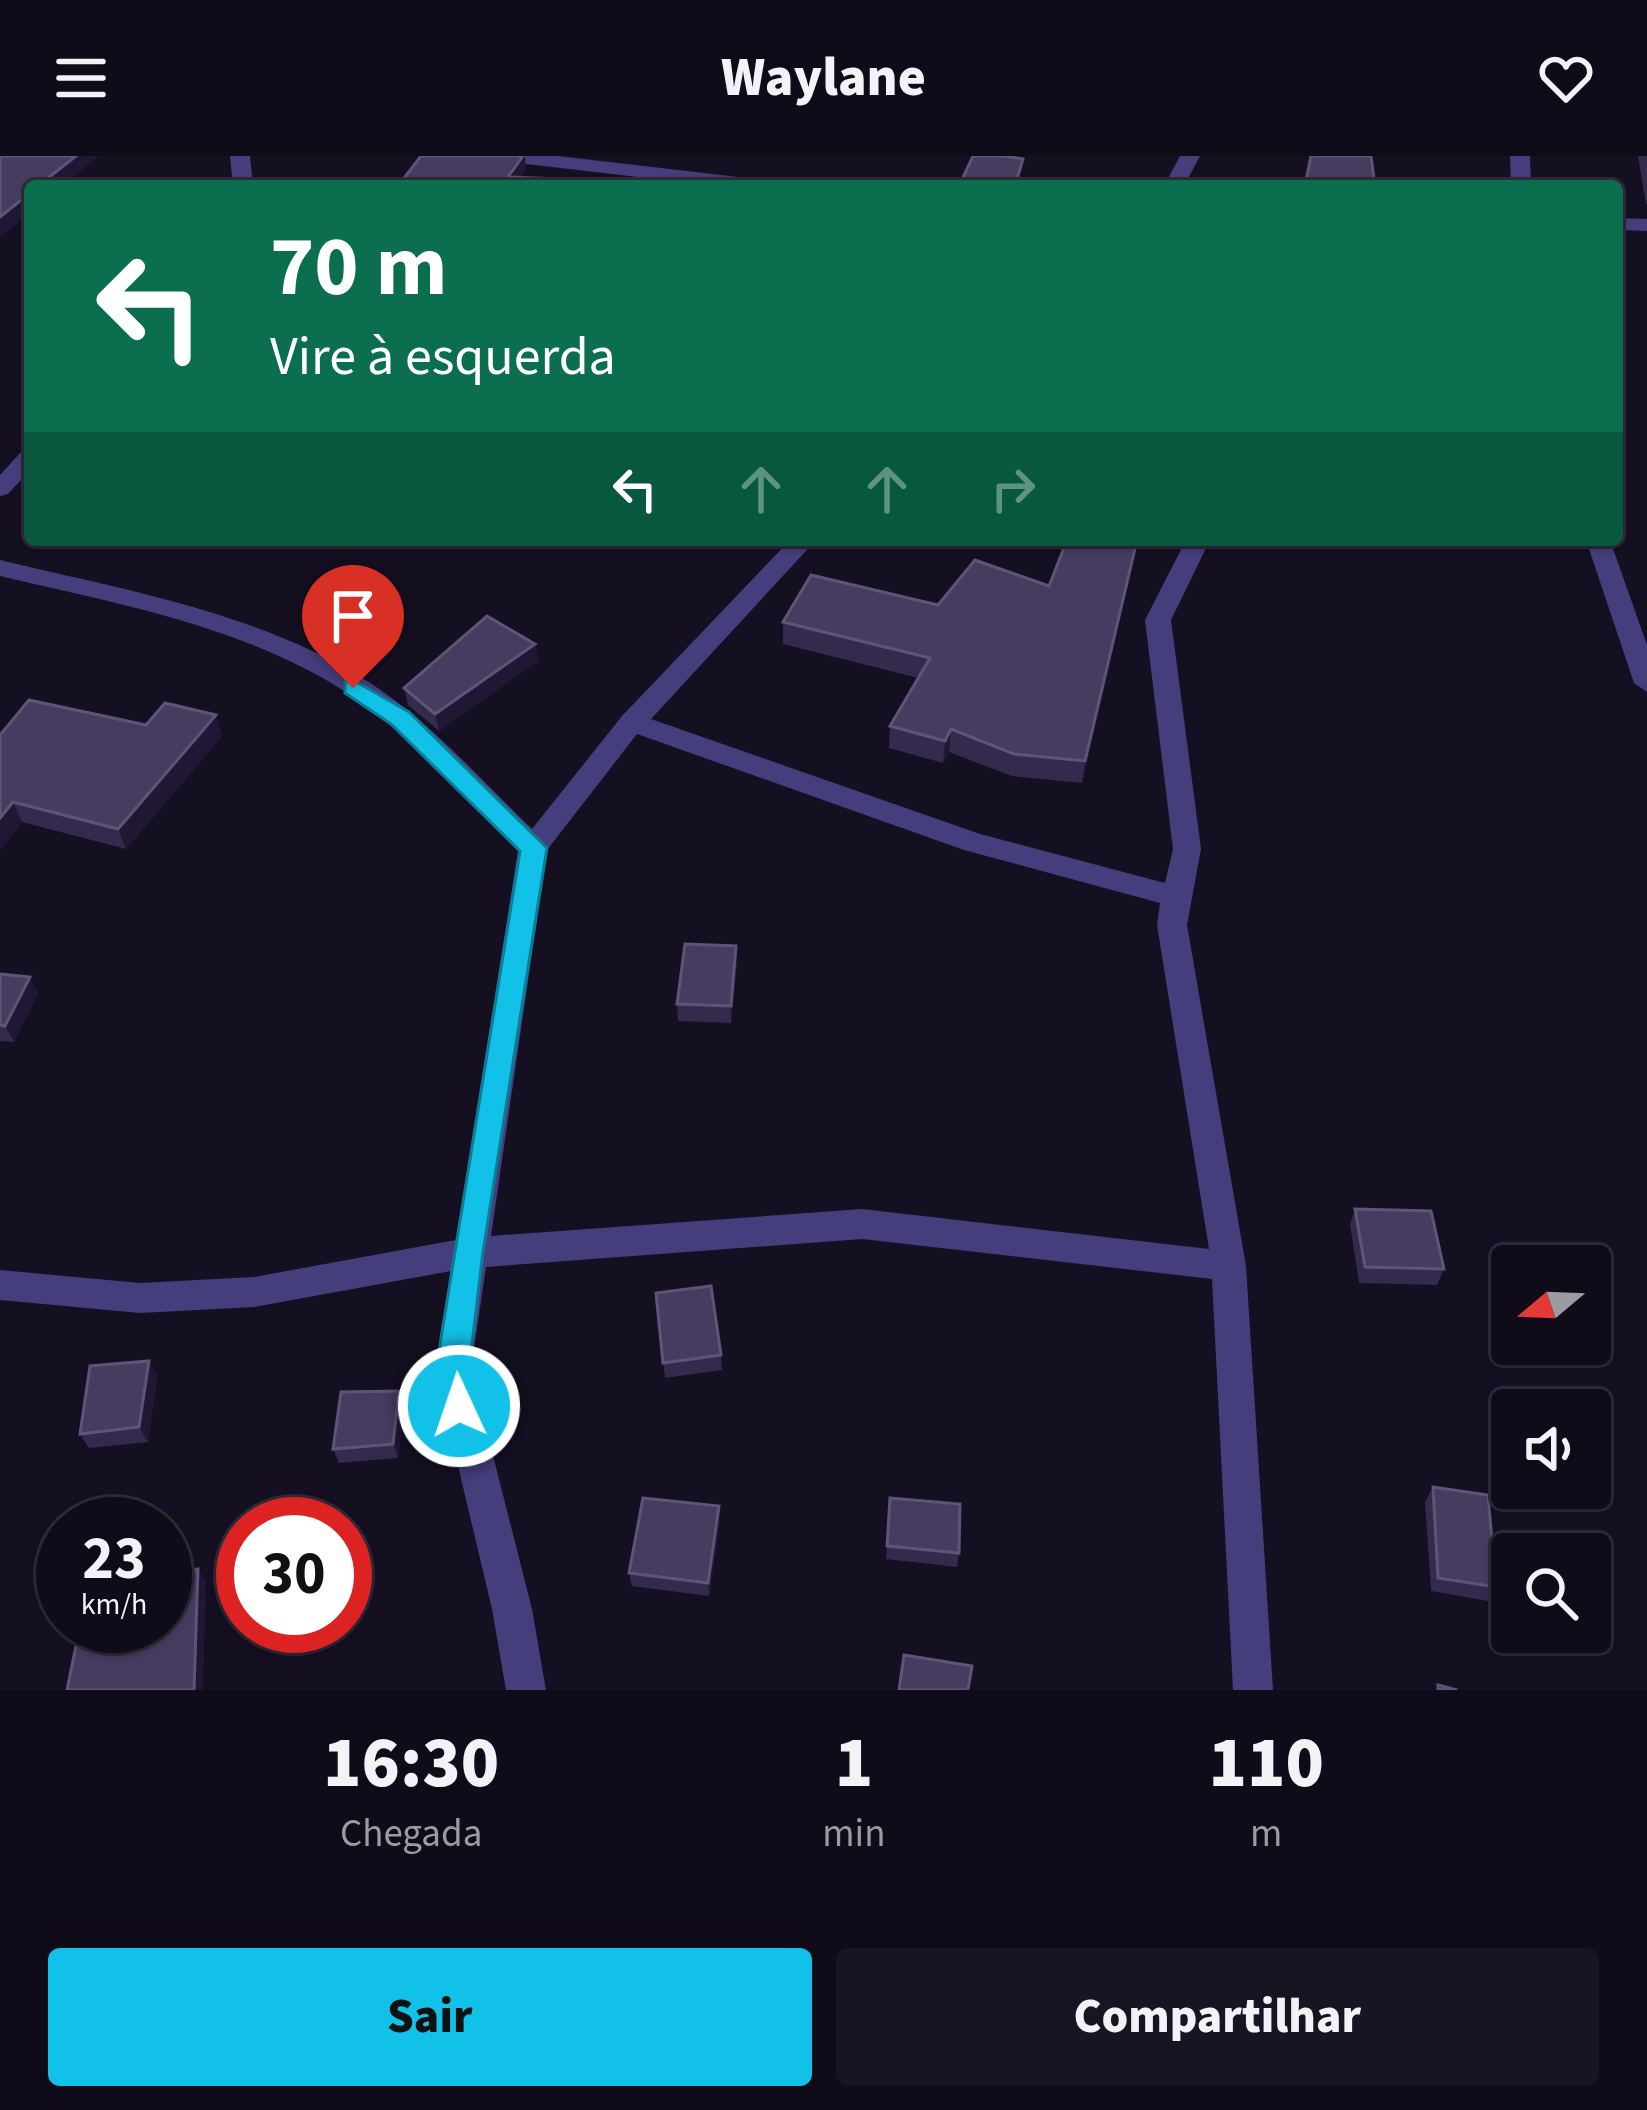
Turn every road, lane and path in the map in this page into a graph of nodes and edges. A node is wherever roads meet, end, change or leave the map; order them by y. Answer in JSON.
{"nodes":[{"id":1,"x":509,"y":156,"type":"edge"},
{"id":2,"x":714,"y":180,"type":"edge"},
{"id":3,"x":24,"y":463,"type":"edge"},
{"id":4,"x":0,"y":489,"type":"edge"},
{"id":5,"x":799,"y":546,"type":"edge"},
{"id":6,"x":1195,"y":546,"type":"edge"},
{"id":7,"x":1600,"y":546,"type":"edge"},
{"id":8,"x":0,"y":568,"type":"edge"},
{"id":9,"x":1647,"y":683,"type":"edge"},
{"id":10,"x":632,"y":722,"type":"junction"},
{"id":11,"x":533,"y":848,"type":"junction"},
{"id":12,"x":1172,"y":896,"type":"junction"},
{"id":13,"x":468,"y":1252,"type":"junction"},
{"id":14,"x":1229,"y":1266,"type":"junction"},
{"id":15,"x":1,"y":1287,"type":"edge"},
{"id":16,"x":526,"y":1690,"type":"edge"},
{"id":17,"x":1253,"y":1690,"type":"edge"}],
"edges":[{"from":1,"to":2,"type":"street"},
{"from":3,"to":4,"type":"street"},
{"from":5,"to":10,"type":"street"},
{"from":6,"to":12,"type":"street"},
{"from":7,"to":9,"type":"street"},
{"from":8,"to":11,"type":"street"},
{"from":10,"to":11,"type":"street"},
{"from":10,"to":12,"type":"street"},
{"from":11,"to":13,"type":"street"},
{"from":12,"to":14,"type":"street"},
{"from":13,"to":14,"type":"street"},
{"from":13,"to":15,"type":"street"},
{"from":13,"to":16,"type":"street"},
{"from":14,"to":17,"type":"street"}]}
